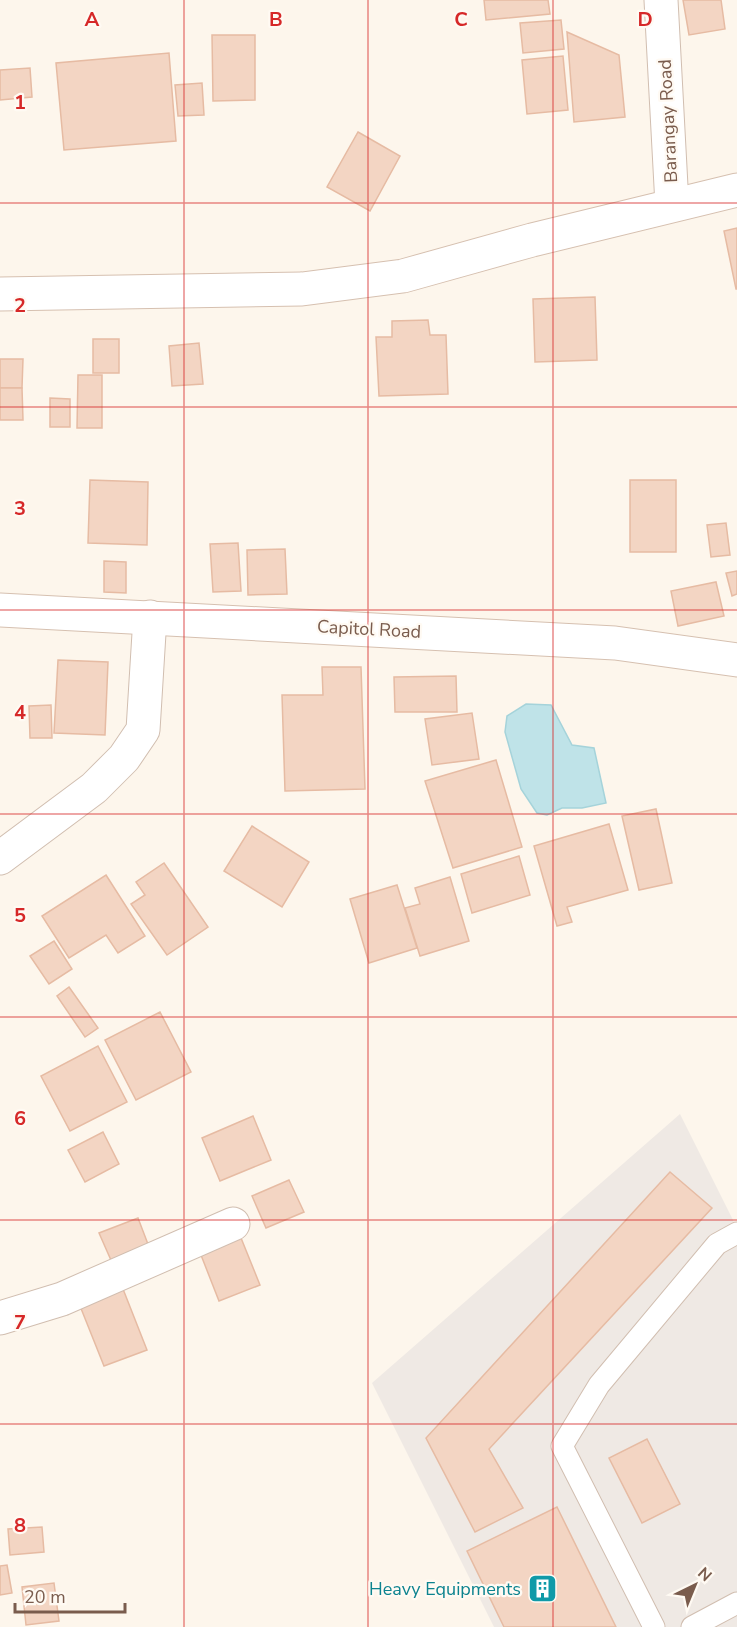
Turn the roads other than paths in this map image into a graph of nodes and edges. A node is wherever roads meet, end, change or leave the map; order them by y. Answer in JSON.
{"nodes":[{"id":1,"x":661,"y":0,"type":"edge"},
{"id":2,"x":737,"y":190,"type":"edge"},
{"id":3,"x":672,"y":205,"type":"junction"},
{"id":4,"x":0,"y":294,"type":"edge"},
{"id":5,"x":0,"y":610,"type":"edge"},
{"id":6,"x":150,"y":617,"type":"junction"},
{"id":7,"x":737,"y":660,"type":"edge"},
{"id":8,"x":0,"y":858,"type":"edge"},
{"id":9,"x":233,"y":1224,"type":"dead end"},
{"id":10,"x":737,"y":1233,"type":"edge"},
{"id":11,"x":0,"y":1318,"type":"edge"},
{"id":12,"x":737,"y":1604,"type":"edge"},
{"id":13,"x":654,"y":1627,"type":"edge"},
{"id":14,"x":692,"y":1627,"type":"edge"}],
"edges":[{"from":1,"to":3,"type":"street","name":"Barangay Road"},
{"from":2,"to":3,"type":"street"},
{"from":3,"to":4,"type":"street"},
{"from":5,"to":6,"type":"street","name":"Capitol Road"},
{"from":6,"to":7,"type":"street","name":"Capitol Road"},
{"from":6,"to":8,"type":"street"},
{"from":9,"to":11,"type":"street"},
{"from":10,"to":13,"type":"lane"},
{"from":12,"to":14,"type":"lane"}]}
